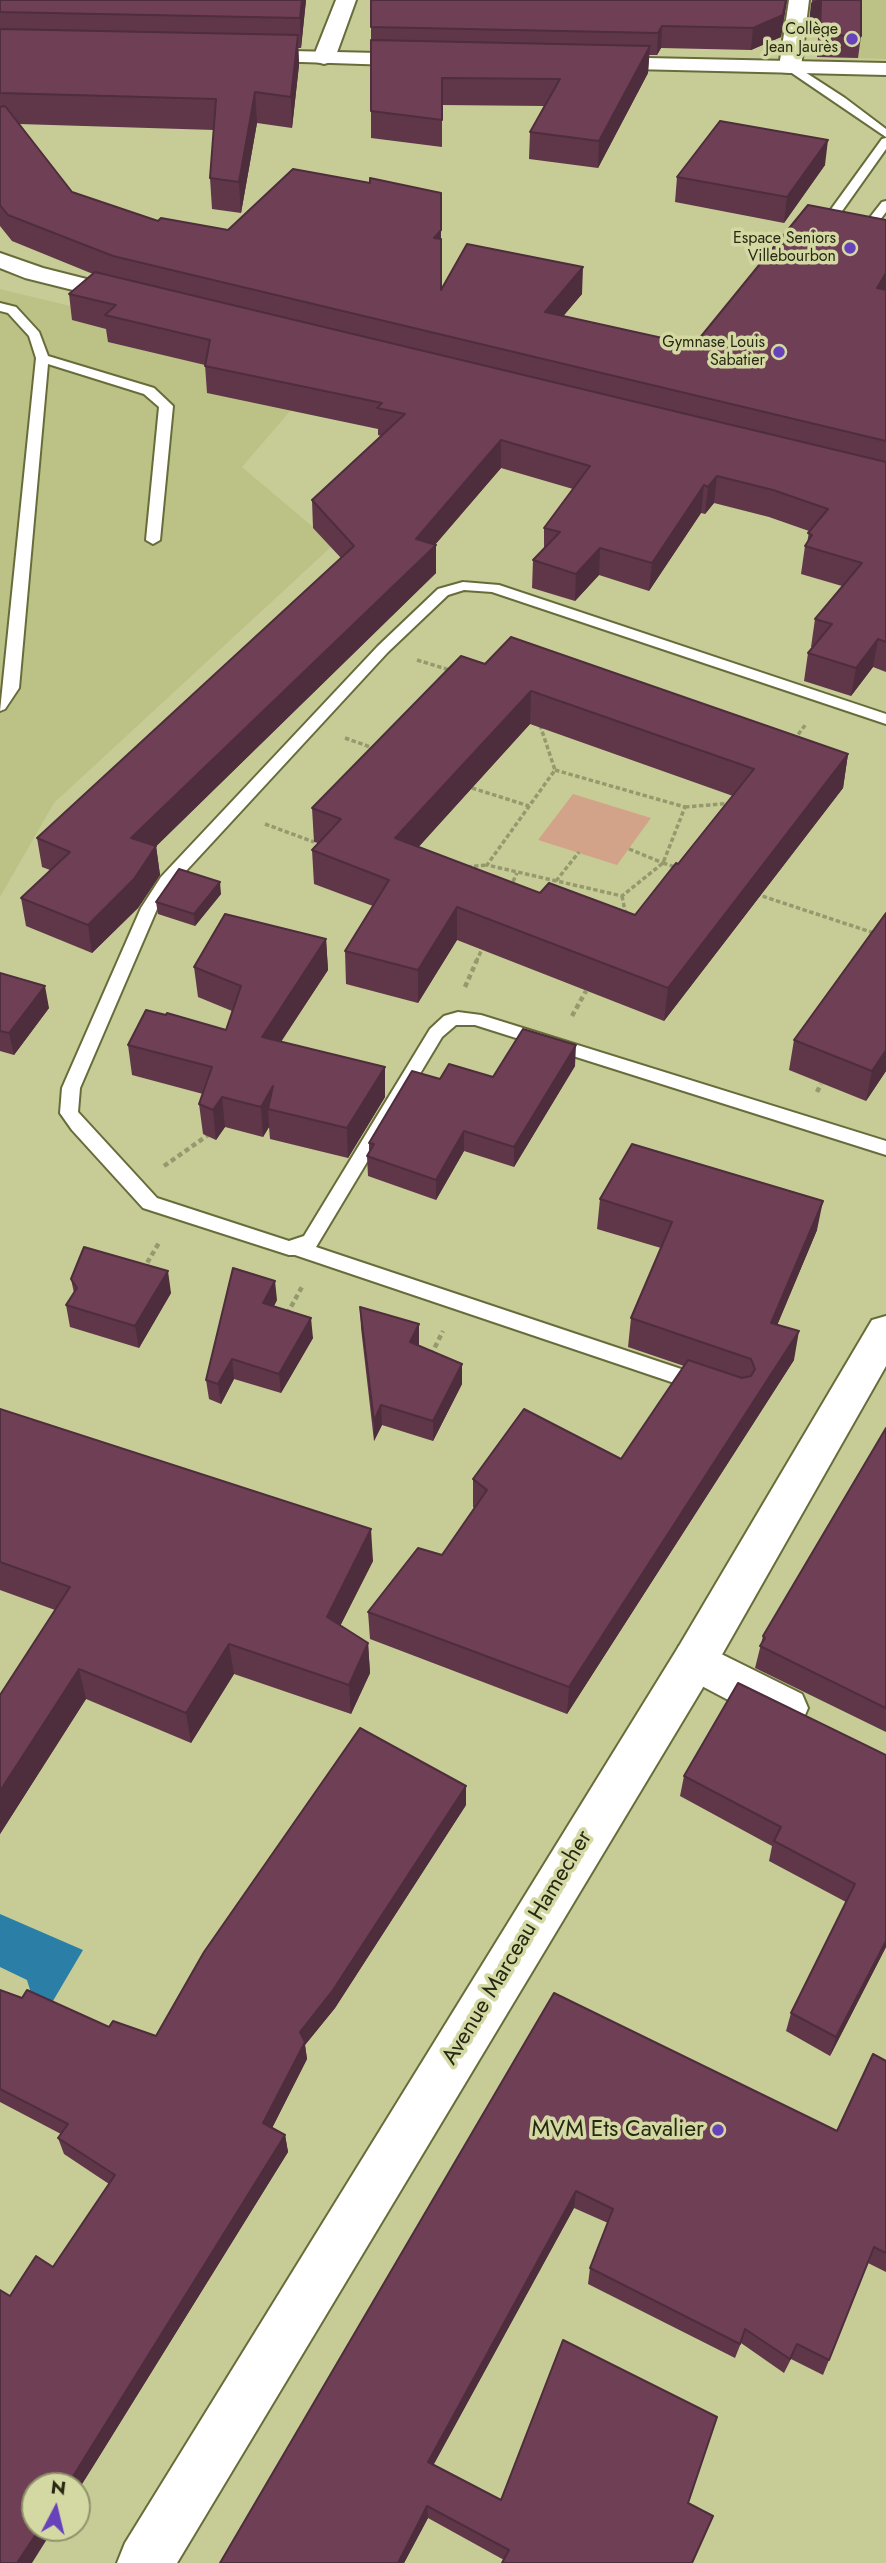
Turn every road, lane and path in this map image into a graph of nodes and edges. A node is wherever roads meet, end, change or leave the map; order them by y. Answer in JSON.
{"nodes":[{"id":1,"x":346,"y":0,"type":"edge"},
{"id":2,"x":799,"y":0,"type":"edge"},
{"id":3,"x":230,"y":56,"type":"edge"},
{"id":4,"x":324,"y":58,"type":"junction"},
{"id":5,"x":446,"y":61,"type":"edge"},
{"id":6,"x":584,"y":63,"type":"edge"},
{"id":7,"x":790,"y":67,"type":"junction"},
{"id":8,"x":886,"y":69,"type":"edge"},
{"id":9,"x":886,"y":134,"type":"edge"},
{"id":10,"x":886,"y":141,"type":"edge"},
{"id":11,"x":870,"y":163,"type":"junction"},
{"id":12,"x":886,"y":165,"type":"edge"},
{"id":13,"x":886,"y":204,"type":"edge"},
{"id":14,"x":836,"y":232,"type":"edge"},
{"id":15,"x":850,"y":234,"type":"edge"},
{"id":16,"x":0,"y":260,"type":"edge"},
{"id":17,"x":147,"y":301,"type":"edge"},
{"id":18,"x":0,"y":307,"type":"edge"},
{"id":19,"x":41,"y":358,"type":"junction"},
{"id":20,"x":153,"y":540,"type":"dead end"},
{"id":21,"x":383,"y":649,"type":"junction"},
{"id":22,"x":457,"y":672,"type":"edge"},
{"id":23,"x":825,"y":699,"type":"junction"},
{"id":24,"x":0,"y":706,"type":"edge"},
{"id":25,"x":537,"y":716,"type":"edge"},
{"id":26,"x":886,"y":719,"type":"edge"},
{"id":27,"x":311,"y":726,"type":"junction"},
{"id":28,"x":792,"y":742,"type":"edge"},
{"id":29,"x":384,"y":752,"type":"edge"},
{"id":30,"x":555,"y":770,"type":"junction"},
{"id":31,"x":472,"y":788,"type":"edge"},
{"id":32,"x":738,"y":802,"type":"edge"},
{"id":33,"x":529,"y":806,"type":"junction"},
{"id":34,"x":685,"y":807,"type":"junction"},
{"id":35,"x":232,"y":811,"type":"junction"},
{"id":36,"x":314,"y":842,"type":"edge"},
{"id":37,"x":629,"y":849,"type":"dead end"},
{"id":38,"x":579,"y":852,"type":"dead end"},
{"id":39,"x":663,"y":863,"type":"junction"},
{"id":40,"x":487,"y":866,"type":"junction"},
{"id":41,"x":461,"y":867,"type":"edge"},
{"id":42,"x":688,"y":871,"type":"edge"},
{"id":43,"x":517,"y":873,"type":"junction"},
{"id":44,"x":556,"y":881,"type":"junction"},
{"id":45,"x":749,"y":891,"type":"edge"},
{"id":46,"x":622,"y":896,"type":"junction"},
{"id":47,"x":506,"y":897,"type":"edge"},
{"id":48,"x":627,"y":922,"type":"edge"},
{"id":49,"x":885,"y":936,"type":"edge"},
{"id":50,"x":483,"y":946,"type":"edge"},
{"id":51,"x":450,"y":1020,"type":"junction"},
{"id":52,"x":215,"y":1125,"type":"edge"},
{"id":53,"x":886,"y":1148,"type":"edge"},
{"id":54,"x":134,"y":1186,"type":"junction"},
{"id":55,"x":177,"y":1213,"type":"junction"},
{"id":56,"x":294,"y":1247,"type":"junction"},
{"id":57,"x":319,"y":1256,"type":"junction"},
{"id":58,"x":142,"y":1271,"type":"edge"},
{"id":59,"x":456,"y":1303,"type":"junction"},
{"id":60,"x":286,"y":1315,"type":"edge"},
{"id":61,"x":886,"y":1331,"type":"edge"},
{"id":62,"x":429,"y":1360,"type":"edge"},
{"id":63,"x":725,"y":1392,"type":"edge"},
{"id":64,"x":695,"y":1660,"type":"junction"},
{"id":65,"x":826,"y":1728,"type":"edge"},
{"id":66,"x":145,"y":2563,"type":"edge"}],
"edges":[{"from":1,"to":4,"type":"street"},
{"from":2,"to":7,"type":"street"},
{"from":3,"to":4,"type":"street"},
{"from":4,"to":5,"type":"street"},
{"from":6,"to":7,"type":"street"},
{"from":7,"to":8,"type":"street"},
{"from":7,"to":9,"type":"lane"},
{"from":10,"to":11,"type":"lane"},
{"from":11,"to":12,"type":"lane"},
{"from":11,"to":14,"type":"lane"},
{"from":13,"to":15,"type":"lane"},
{"from":16,"to":17,"type":"street"},
{"from":18,"to":19,"type":"lane"},
{"from":19,"to":20,"type":"lane"},
{"from":19,"to":24,"type":"lane"},
{"from":21,"to":22,"type":"path"},
{"from":21,"to":23,"type":"lane"},
{"from":21,"to":27,"type":"lane"},
{"from":23,"to":26,"type":"lane"},
{"from":23,"to":28,"type":"path"},
{"from":25,"to":30,"type":"path"},
{"from":27,"to":29,"type":"path"},
{"from":27,"to":35,"type":"lane"},
{"from":30,"to":33,"type":"path"},
{"from":30,"to":34,"type":"path"},
{"from":31,"to":33,"type":"path"},
{"from":32,"to":34,"type":"path"},
{"from":33,"to":40,"type":"path"},
{"from":34,"to":39,"type":"path"},
{"from":35,"to":36,"type":"path"},
{"from":35,"to":54,"type":"lane"},
{"from":37,"to":39,"type":"path"},
{"from":38,"to":44,"type":"path"},
{"from":39,"to":42,"type":"path"},
{"from":39,"to":46,"type":"path"},
{"from":40,"to":41,"type":"path"},
{"from":40,"to":43,"type":"path"},
{"from":43,"to":44,"type":"path"},
{"from":43,"to":47,"type":"path"},
{"from":44,"to":46,"type":"path"},
{"from":45,"to":49,"type":"path"},
{"from":46,"to":48,"type":"path"},
{"from":50,"to":51,"type":"path"},
{"from":51,"to":53,"type":"lane"},
{"from":51,"to":56,"type":"lane"},
{"from":52,"to":54,"type":"path"},
{"from":54,"to":55,"type":"lane"},
{"from":55,"to":56,"type":"lane"},
{"from":55,"to":58,"type":"path"},
{"from":56,"to":57,"type":"lane"},
{"from":57,"to":59,"type":"lane"},
{"from":57,"to":60,"type":"path"},
{"from":59,"to":62,"type":"path"},
{"from":59,"to":63,"type":"lane"},
{"from":61,"to":64,"type":"street","name":"Avenue Marceau Hamecher"},
{"from":64,"to":65,"type":"street"},
{"from":64,"to":66,"type":"street","name":"Avenue Marceau Hamecher"}]}
